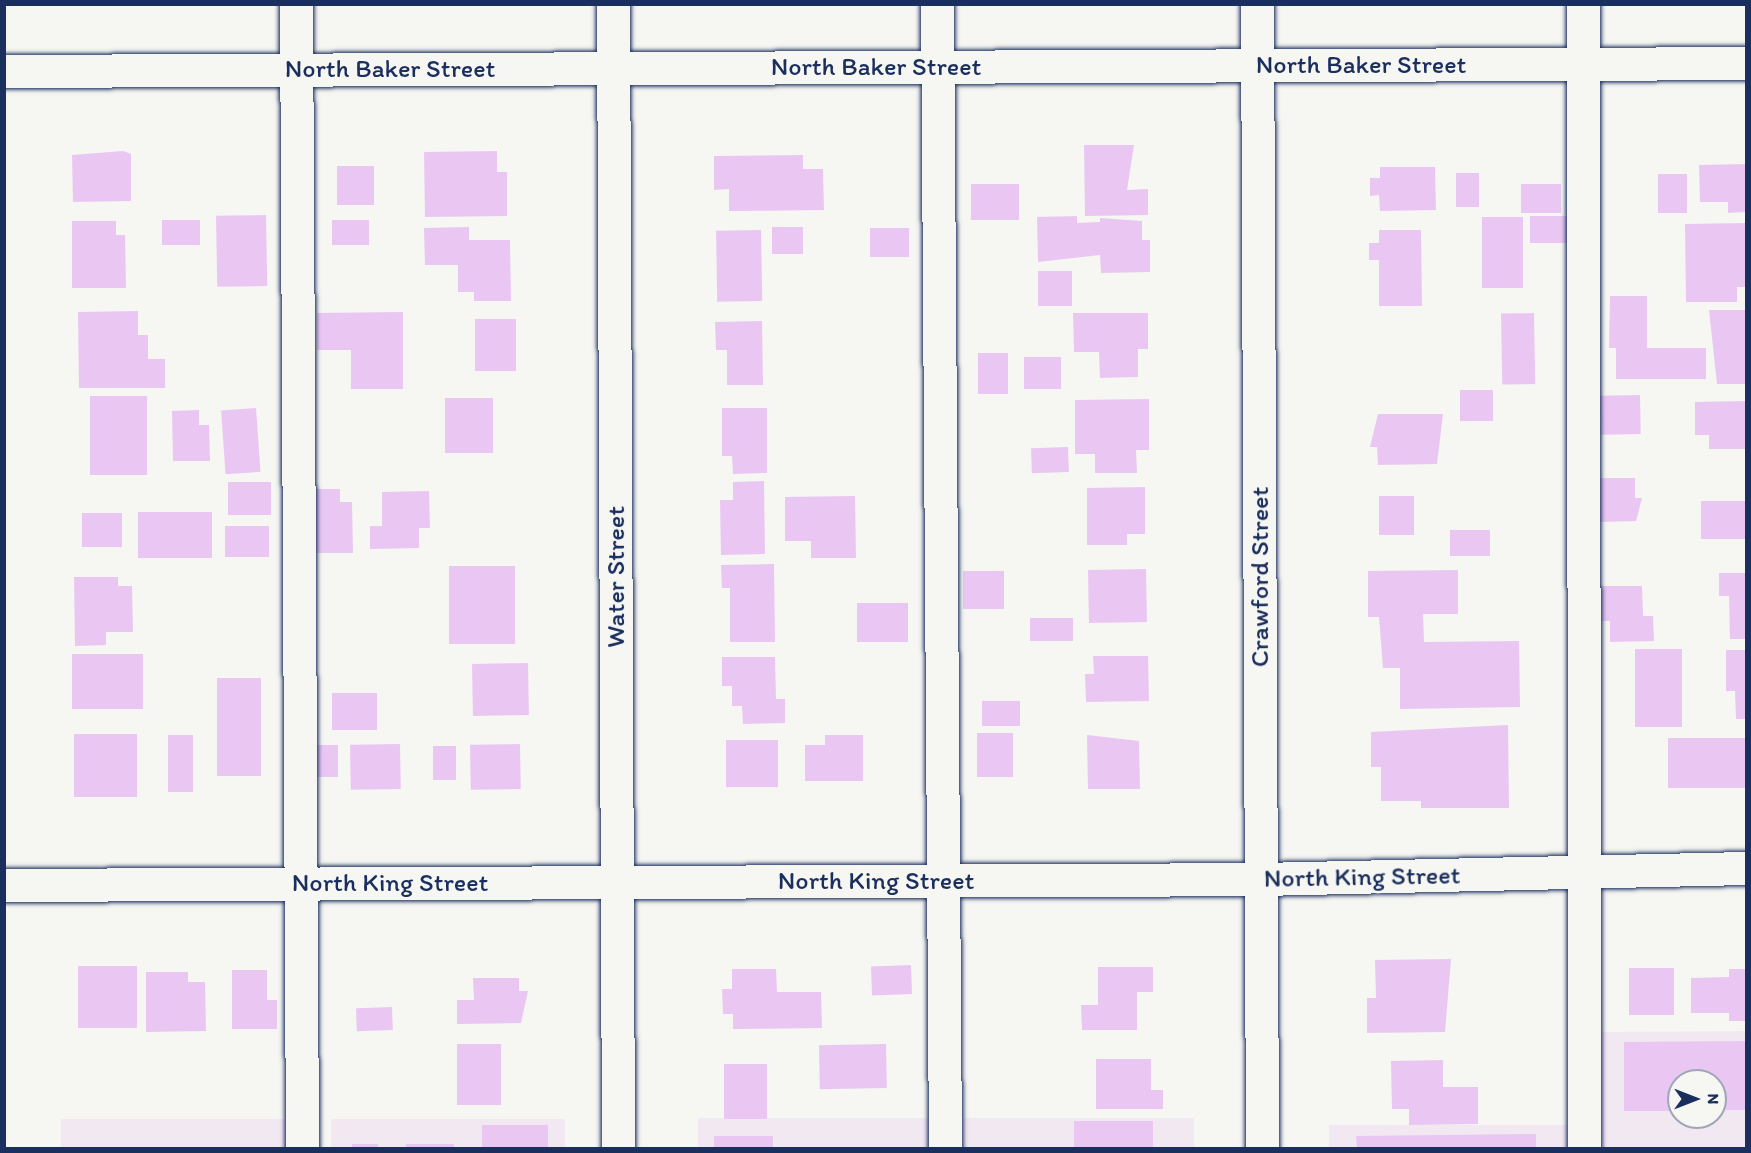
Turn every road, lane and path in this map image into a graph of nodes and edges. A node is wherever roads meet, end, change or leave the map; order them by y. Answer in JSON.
{"nodes":[{"id":1,"x":296,"y":4,"type":"edge"},
{"id":2,"x":613,"y":4,"type":"edge"},
{"id":3,"x":937,"y":4,"type":"edge"},
{"id":4,"x":1257,"y":4,"type":"edge"},
{"id":5,"x":1583,"y":4,"type":"edge"},
{"id":6,"x":1746,"y":63,"type":"edge"},
{"id":7,"x":1584,"y":64,"type":"junction"},
{"id":8,"x":1258,"y":66,"type":"junction"},
{"id":9,"x":937,"y":67,"type":"junction"},
{"id":10,"x":614,"y":69,"type":"junction"},
{"id":11,"x":296,"y":70,"type":"junction"},
{"id":12,"x":4,"y":71,"type":"edge"},
{"id":13,"x":1746,"y":868,"type":"edge"},
{"id":14,"x":1586,"y":872,"type":"junction"},
{"id":15,"x":1261,"y":879,"type":"junction"},
{"id":16,"x":941,"y":880,"type":"junction"},
{"id":17,"x":617,"y":882,"type":"junction"},
{"id":18,"x":300,"y":884,"type":"junction"},
{"id":19,"x":4,"y":885,"type":"edge"},
{"id":20,"x":302,"y":1149,"type":"edge"},
{"id":21,"x":618,"y":1149,"type":"edge"},
{"id":22,"x":945,"y":1149,"type":"edge"},
{"id":23,"x":1262,"y":1149,"type":"edge"},
{"id":24,"x":1584,"y":1149,"type":"edge"}],
"edges":[{"from":1,"to":11,"type":"street"},
{"from":2,"to":10,"type":"street","name":"Water Street"},
{"from":3,"to":9,"type":"street"},
{"from":4,"to":8,"type":"street","name":"Crawford Street"},
{"from":5,"to":7,"type":"street"},
{"from":6,"to":7,"type":"street","name":"North Baker Street"},
{"from":7,"to":8,"type":"street","name":"North Baker Street"},
{"from":7,"to":14,"type":"street"},
{"from":8,"to":9,"type":"street","name":"North Baker Street"},
{"from":8,"to":15,"type":"street","name":"Crawford Street"},
{"from":9,"to":10,"type":"street","name":"North Baker Street"},
{"from":9,"to":16,"type":"street"},
{"from":10,"to":11,"type":"street","name":"North Baker Street"},
{"from":10,"to":17,"type":"street","name":"Water Street"},
{"from":11,"to":12,"type":"street","name":"North Baker Street"},
{"from":11,"to":18,"type":"street"},
{"from":13,"to":14,"type":"street","name":"North King Street"},
{"from":14,"to":15,"type":"street","name":"North King Street"},
{"from":14,"to":24,"type":"street"},
{"from":15,"to":16,"type":"street","name":"North King Street"},
{"from":15,"to":23,"type":"street","name":"Crawford Street"},
{"from":16,"to":17,"type":"street","name":"North King Street"},
{"from":16,"to":22,"type":"street"},
{"from":17,"to":18,"type":"street","name":"North King Street"},
{"from":17,"to":21,"type":"street","name":"Water Street"},
{"from":18,"to":19,"type":"street","name":"North King Street"},
{"from":18,"to":20,"type":"street"}]}
